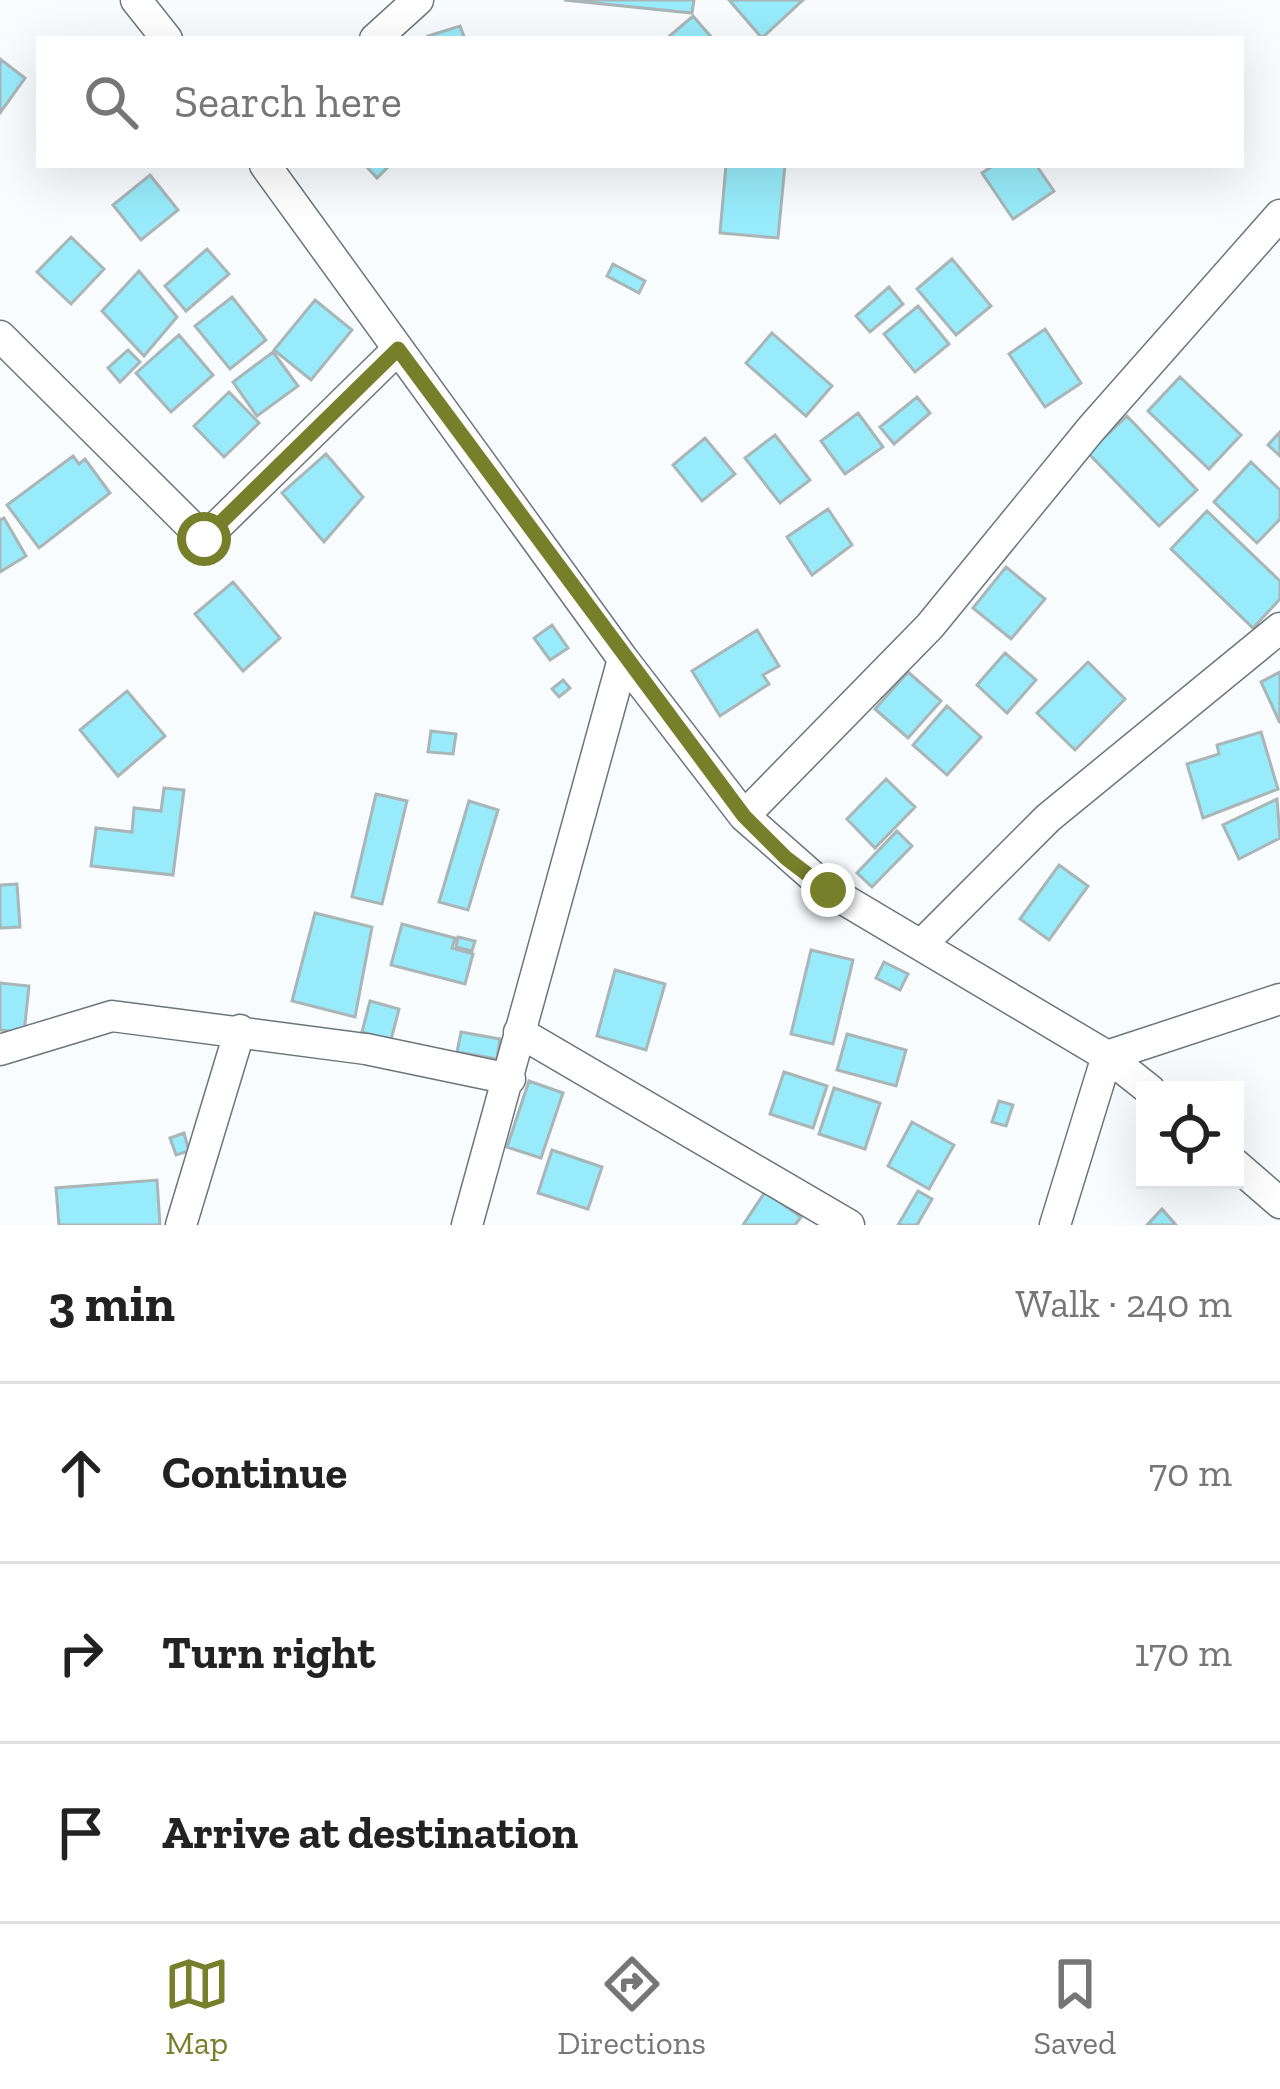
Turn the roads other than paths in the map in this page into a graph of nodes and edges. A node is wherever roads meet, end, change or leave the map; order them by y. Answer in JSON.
{"nodes":[{"id":1,"x":136,"y":0,"type":"edge"},
{"id":2,"x":418,"y":0,"type":"edge"},
{"id":3,"x":165,"y":36,"type":"edge"},
{"id":4,"x":378,"y":36,"type":"edge"},
{"id":5,"x":267,"y":168,"type":"edge"},
{"id":6,"x":1280,"y":215,"type":"edge"},
{"id":7,"x":0,"y":336,"type":"edge"},
{"id":8,"x":398,"y":349,"type":"junction"},
{"id":9,"x":1280,"y":628,"type":"edge"},
{"id":10,"x":623,"y":659,"type":"junction"},
{"id":11,"x":744,"y":816,"type":"junction"},
{"id":12,"x":921,"y":945,"type":"junction"},
{"id":13,"x":1280,"y":999,"type":"edge"},
{"id":14,"x":240,"y":1030,"type":"junction"},
{"id":15,"x":519,"y":1032,"type":"junction"},
{"id":16,"x":0,"y":1050,"type":"edge"},
{"id":17,"x":1107,"y":1056,"type":"junction"},
{"id":18,"x":510,"y":1079,"type":"junction"},
{"id":19,"x":1139,"y":1081,"type":"edge"},
{"id":20,"x":1244,"y":1172,"type":"edge"},
{"id":21,"x":1280,"y":1203,"type":"edge"},
{"id":22,"x":181,"y":1225,"type":"edge"},
{"id":23,"x":467,"y":1225,"type":"edge"},
{"id":24,"x":849,"y":1225,"type":"edge"},
{"id":25,"x":1055,"y":1225,"type":"edge"}],
"edges":[{"from":1,"to":3,"type":"street"},
{"from":2,"to":4,"type":"street"},
{"from":5,"to":8,"type":"street"},
{"from":6,"to":11,"type":"street"},
{"from":7,"to":8,"type":"street"},
{"from":8,"to":10,"type":"street"},
{"from":9,"to":12,"type":"street"},
{"from":10,"to":11,"type":"street"},
{"from":10,"to":15,"type":"street"},
{"from":11,"to":12,"type":"street"},
{"from":12,"to":17,"type":"street"},
{"from":13,"to":17,"type":"street"},
{"from":14,"to":16,"type":"street"},
{"from":14,"to":18,"type":"street"},
{"from":14,"to":22,"type":"street"},
{"from":15,"to":18,"type":"street"},
{"from":15,"to":24,"type":"street"},
{"from":17,"to":19,"type":"street"},
{"from":17,"to":25,"type":"street"},
{"from":18,"to":23,"type":"street"},
{"from":20,"to":21,"type":"street"}]}
